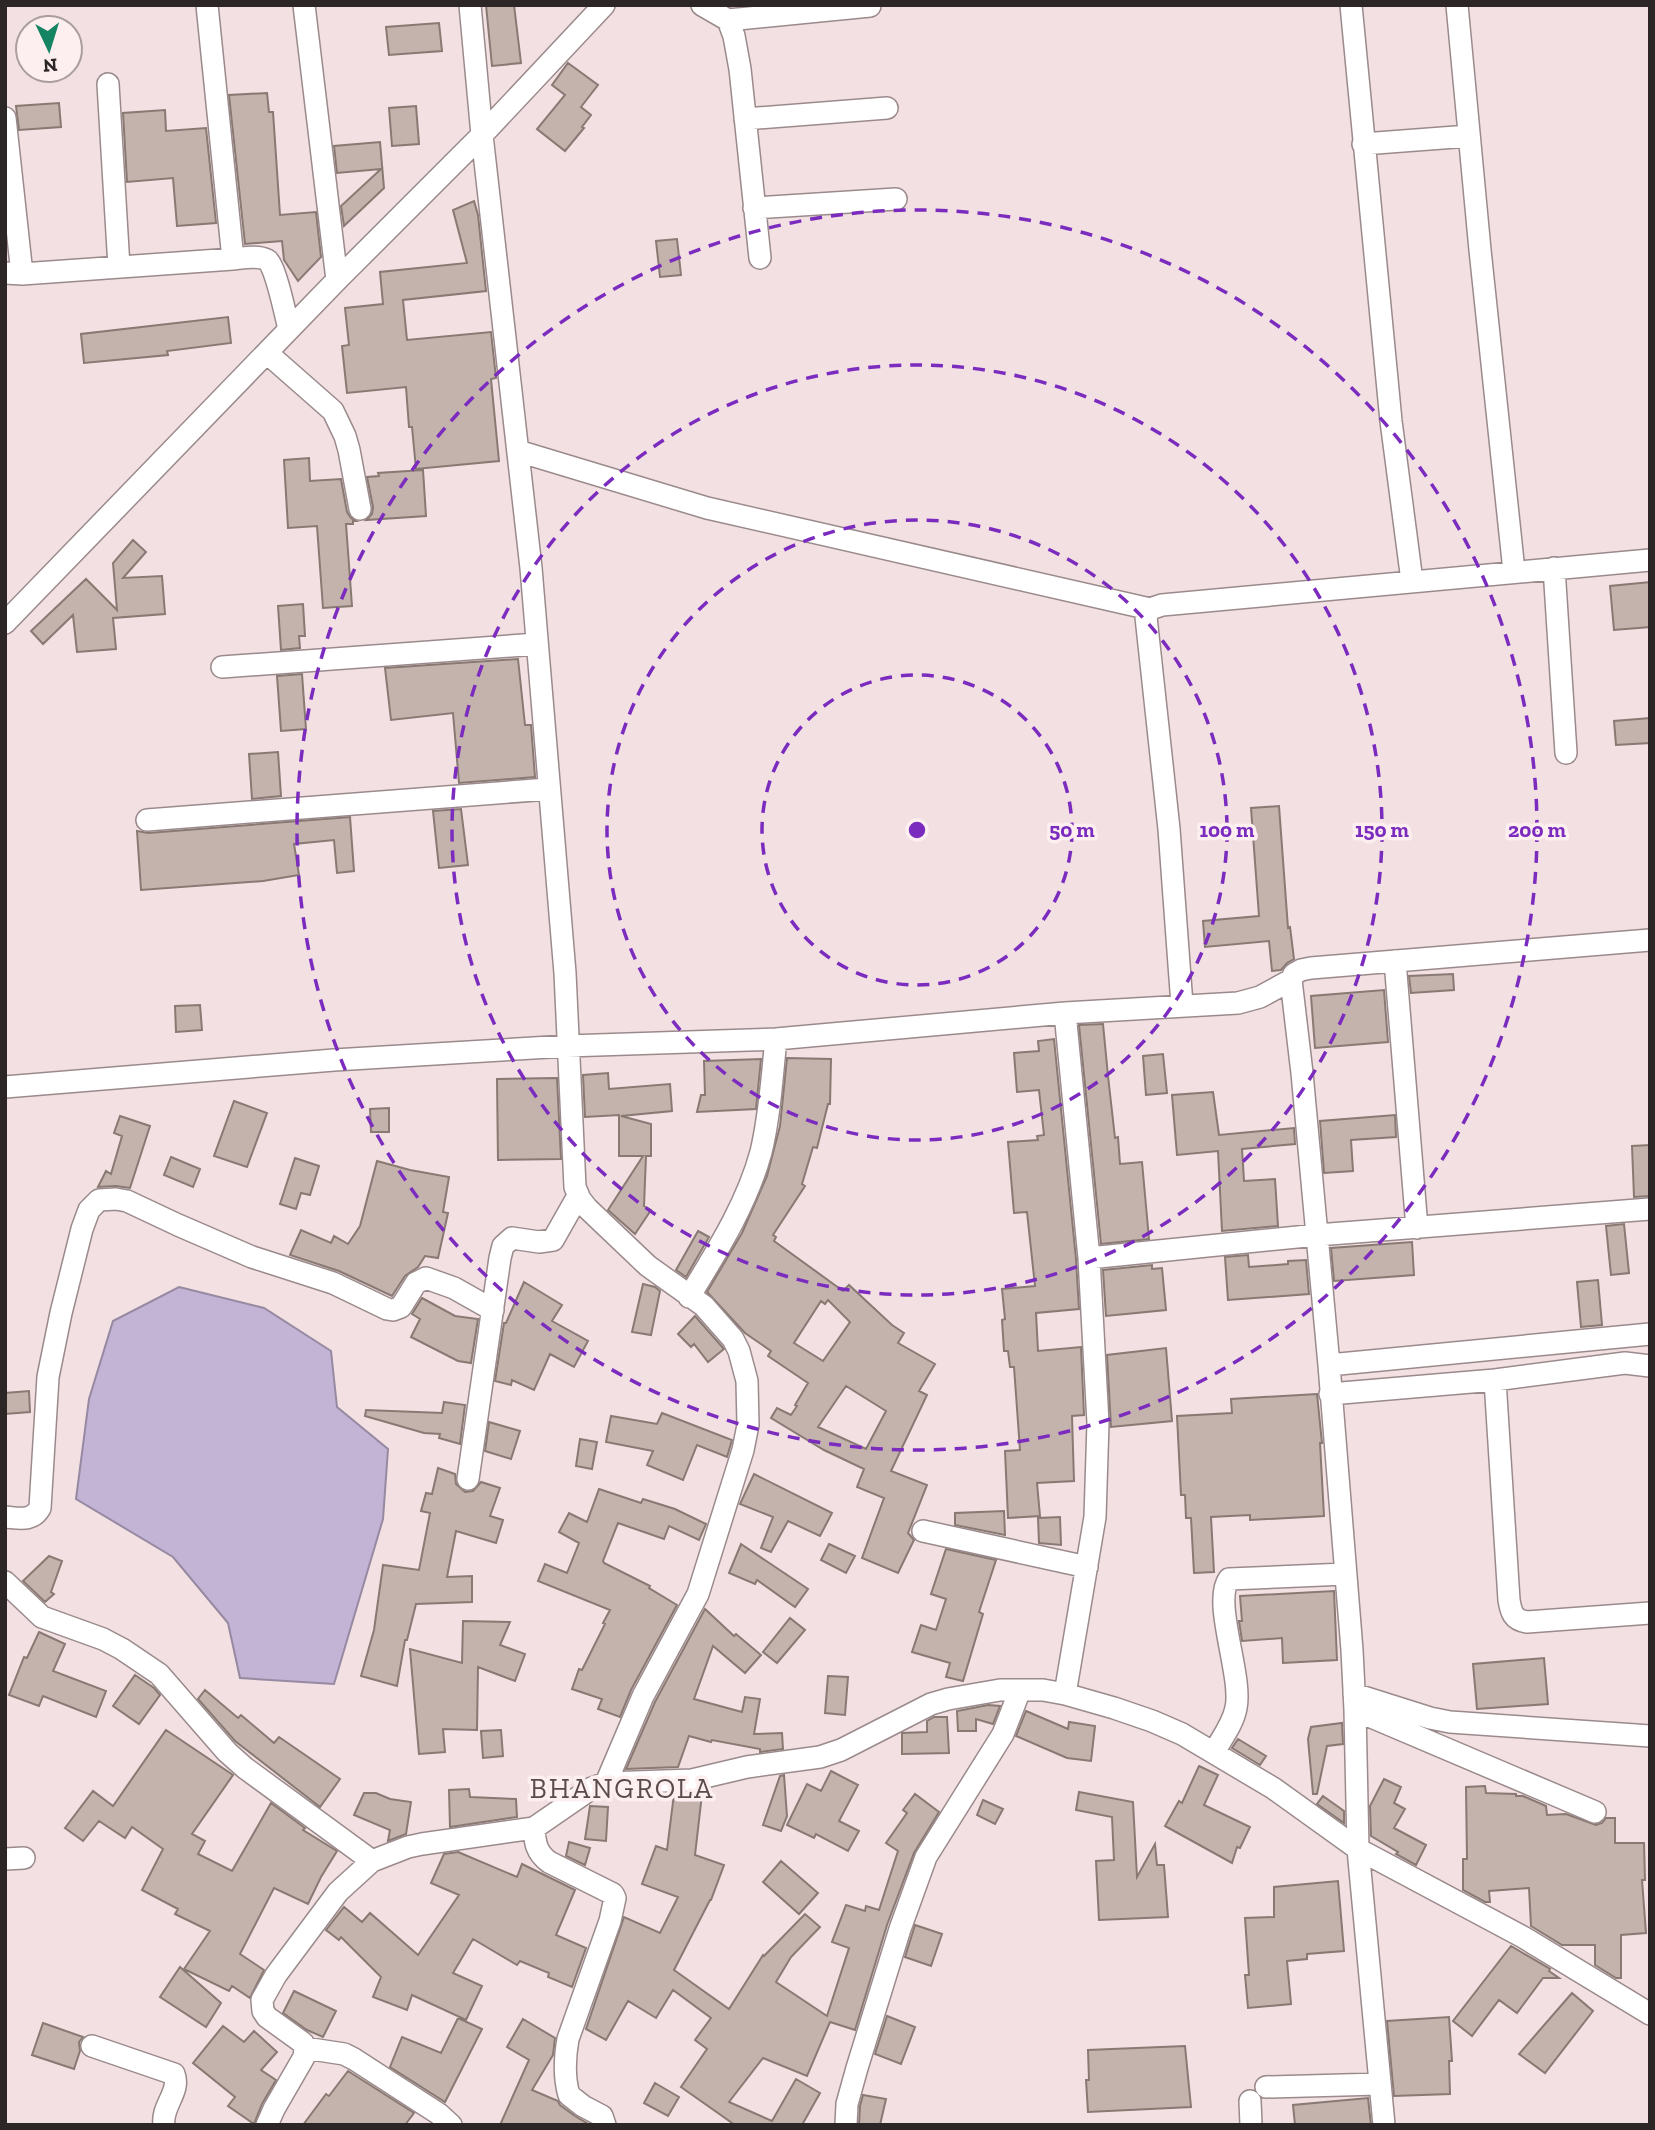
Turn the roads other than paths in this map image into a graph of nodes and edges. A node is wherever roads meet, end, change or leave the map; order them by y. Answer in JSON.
{"nodes":[{"id":1,"x":207,"y":5,"type":"edge"},
{"id":2,"x":303,"y":5,"type":"edge"},
{"id":3,"x":470,"y":5,"type":"edge"},
{"id":4,"x":604,"y":5,"type":"edge"},
{"id":5,"x":702,"y":5,"type":"edge"},
{"id":6,"x":1351,"y":5,"type":"edge"},
{"id":7,"x":1457,"y":5,"type":"edge"},
{"id":8,"x":870,"y":6,"type":"edge"},
{"id":9,"x":728,"y":20,"type":"junction"},
{"id":10,"x":107,"y":85,"type":"dead end"},
{"id":11,"x":887,"y":108,"type":"dead end"},
{"id":12,"x":5,"y":118,"type":"edge"},
{"id":13,"x":745,"y":119,"type":"junction"},
{"id":14,"x":482,"y":135,"type":"junction"},
{"id":15,"x":1469,"y":136,"type":"junction"},
{"id":16,"x":1363,"y":144,"type":"junction"},
{"id":17,"x":896,"y":199,"type":"dead end"},
{"id":18,"x":754,"y":208,"type":"junction"},
{"id":19,"x":760,"y":258,"type":"dead end"},
{"id":20,"x":233,"y":259,"type":"junction"},
{"id":21,"x":119,"y":267,"type":"junction"},
{"id":22,"x":14,"y":273,"type":"edge"},
{"id":23,"x":337,"y":280,"type":"junction"},
{"id":24,"x":289,"y":329,"type":"junction"},
{"id":25,"x":267,"y":353,"type":"junction"},
{"id":26,"x":518,"y":452,"type":"junction"},
{"id":27,"x":359,"y":509,"type":"dead end"},
{"id":28,"x":1650,"y":560,"type":"edge"},
{"id":29,"x":1554,"y":568,"type":"junction"},
{"id":30,"x":1514,"y":571,"type":"junction"},
{"id":31,"x":1412,"y":581,"type":"junction"},
{"id":32,"x":1150,"y":609,"type":"junction"},
{"id":33,"x":5,"y":623,"type":"edge"},
{"id":34,"x":537,"y":644,"type":"junction"},
{"id":35,"x":222,"y":667,"type":"dead end"},
{"id":36,"x":1566,"y":752,"type":"dead end"},
{"id":37,"x":548,"y":789,"type":"junction"},
{"id":38,"x":147,"y":820,"type":"dead end"},
{"id":39,"x":1650,"y":940,"type":"edge"},
{"id":40,"x":1395,"y":961,"type":"junction"},
{"id":41,"x":1290,"y":980,"type":"junction"},
{"id":42,"x":1182,"y":1005,"type":"junction"},
{"id":43,"x":1065,"y":1013,"type":"junction"},
{"id":44,"x":776,"y":1039,"type":"junction"},
{"id":45,"x":567,"y":1046,"type":"junction"},
{"id":46,"x":5,"y":1087,"type":"edge"},
{"id":47,"x":578,"y":1196,"type":"junction"},
{"id":48,"x":1650,"y":1209,"type":"edge"},
{"id":49,"x":1417,"y":1228,"type":"junction"},
{"id":50,"x":1317,"y":1235,"type":"junction"},
{"id":51,"x":1089,"y":1258,"type":"junction"},
{"id":52,"x":689,"y":1297,"type":"junction"},
{"id":53,"x":493,"y":1310,"type":"junction"},
{"id":54,"x":1650,"y":1334,"type":"edge"},
{"id":55,"x":1329,"y":1364,"type":"junction"},
{"id":56,"x":1650,"y":1366,"type":"edge"},
{"id":57,"x":1495,"y":1380,"type":"junction"},
{"id":58,"x":1330,"y":1394,"type":"junction"},
{"id":59,"x":468,"y":1479,"type":"dead end"},
{"id":60,"x":5,"y":1517,"type":"edge"},
{"id":61,"x":923,"y":1531,"type":"dead end"},
{"id":62,"x":1087,"y":1567,"type":"junction"},
{"id":63,"x":1345,"y":1574,"type":"junction"},
{"id":64,"x":5,"y":1582,"type":"edge"},
{"id":65,"x":1650,"y":1613,"type":"edge"},
{"id":66,"x":1020,"y":1689,"type":"junction"},
{"id":67,"x":1065,"y":1694,"type":"junction"},
{"id":68,"x":1355,"y":1702,"type":"junction"},
{"id":69,"x":1650,"y":1736,"type":"edge"},
{"id":70,"x":1214,"y":1752,"type":"junction"},
{"id":71,"x":606,"y":1783,"type":"junction"},
{"id":72,"x":1595,"y":1812,"type":"dead end"},
{"id":73,"x":534,"y":1828,"type":"junction"},
{"id":74,"x":1358,"y":1849,"type":"junction"},
{"id":75,"x":372,"y":1861,"type":"junction"},
{"id":76,"x":1650,"y":2014,"type":"edge"},
{"id":77,"x":92,"y":2046,"type":"dead end"},
{"id":78,"x":305,"y":2048,"type":"junction"},
{"id":79,"x":1379,"y":2084,"type":"junction"},
{"id":80,"x":1266,"y":2087,"type":"dead end"},
{"id":81,"x":1250,"y":2102,"type":"dead end"},
{"id":82,"x":164,"y":2125,"type":"edge"},
{"id":83,"x":267,"y":2125,"type":"edge"},
{"id":84,"x":451,"y":2125,"type":"edge"},
{"id":85,"x":605,"y":2125,"type":"edge"},
{"id":86,"x":846,"y":2125,"type":"edge"},
{"id":87,"x":1251,"y":2125,"type":"edge"},
{"id":88,"x":1384,"y":2125,"type":"edge"}],
"edges":[{"from":1,"to":20,"type":"street"},
{"from":2,"to":23,"type":"street"},
{"from":3,"to":14,"type":"street"},
{"from":4,"to":14,"type":"street"},
{"from":5,"to":9,"type":"street"},
{"from":6,"to":16,"type":"street"},
{"from":7,"to":15,"type":"street"},
{"from":8,"to":9,"type":"street"},
{"from":9,"to":13,"type":"street"},
{"from":10,"to":21,"type":"street"},
{"from":11,"to":13,"type":"street"},
{"from":12,"to":22,"type":"street"},
{"from":13,"to":18,"type":"street"},
{"from":14,"to":23,"type":"street"},
{"from":14,"to":26,"type":"street"},
{"from":15,"to":16,"type":"street"},
{"from":15,"to":30,"type":"street"},
{"from":16,"to":31,"type":"street"},
{"from":17,"to":18,"type":"street"},
{"from":18,"to":19,"type":"street"},
{"from":20,"to":21,"type":"street"},
{"from":20,"to":24,"type":"street"},
{"from":21,"to":22,"type":"street"},
{"from":23,"to":24,"type":"street"},
{"from":24,"to":25,"type":"street"},
{"from":25,"to":27,"type":"street"},
{"from":25,"to":33,"type":"street"},
{"from":26,"to":32,"type":"street"},
{"from":26,"to":34,"type":"street"},
{"from":28,"to":29,"type":"street"},
{"from":29,"to":30,"type":"street"},
{"from":29,"to":36,"type":"street"},
{"from":30,"to":31,"type":"street"},
{"from":31,"to":32,"type":"street"},
{"from":32,"to":42,"type":"street"},
{"from":34,"to":35,"type":"street"},
{"from":34,"to":37,"type":"street"},
{"from":37,"to":38,"type":"street"},
{"from":37,"to":45,"type":"street"},
{"from":39,"to":40,"type":"street"},
{"from":40,"to":41,"type":"street"},
{"from":40,"to":49,"type":"street"},
{"from":41,"to":42,"type":"street"},
{"from":41,"to":50,"type":"street"},
{"from":42,"to":43,"type":"street"},
{"from":43,"to":44,"type":"street"},
{"from":43,"to":51,"type":"street"},
{"from":44,"to":45,"type":"street"},
{"from":44,"to":52,"type":"street"},
{"from":45,"to":46,"type":"street"},
{"from":45,"to":47,"type":"street"},
{"from":47,"to":52,"type":"street"},
{"from":47,"to":53,"type":"street"},
{"from":48,"to":49,"type":"street"},
{"from":49,"to":50,"type":"street"},
{"from":50,"to":51,"type":"street"},
{"from":50,"to":55,"type":"street"},
{"from":51,"to":62,"type":"street"},
{"from":52,"to":71,"type":"street"},
{"from":53,"to":59,"type":"street"},
{"from":53,"to":60,"type":"street"},
{"from":54,"to":55,"type":"street"},
{"from":55,"to":58,"type":"street"},
{"from":56,"to":57,"type":"street"},
{"from":57,"to":58,"type":"street"},
{"from":57,"to":65,"type":"street"},
{"from":58,"to":63,"type":"street"},
{"from":61,"to":62,"type":"street"},
{"from":62,"to":67,"type":"street"},
{"from":63,"to":68,"type":"street"},
{"from":63,"to":70,"type":"street"},
{"from":64,"to":75,"type":"street"},
{"from":66,"to":67,"type":"street"},
{"from":66,"to":71,"type":"street"},
{"from":66,"to":86,"type":"street"},
{"from":67,"to":70,"type":"street"},
{"from":68,"to":69,"type":"street"},
{"from":68,"to":72,"type":"street"},
{"from":68,"to":74,"type":"street"},
{"from":70,"to":74,"type":"street"},
{"from":71,"to":73,"type":"street"},
{"from":73,"to":75,"type":"street"},
{"from":73,"to":85,"type":"street"},
{"from":74,"to":76,"type":"street"},
{"from":74,"to":79,"type":"street"},
{"from":75,"to":78,"type":"street"},
{"from":77,"to":82,"type":"street"},
{"from":78,"to":83,"type":"street"},
{"from":78,"to":84,"type":"street"},
{"from":79,"to":80,"type":"street"},
{"from":79,"to":88,"type":"street"},
{"from":81,"to":87,"type":"street"}]}
